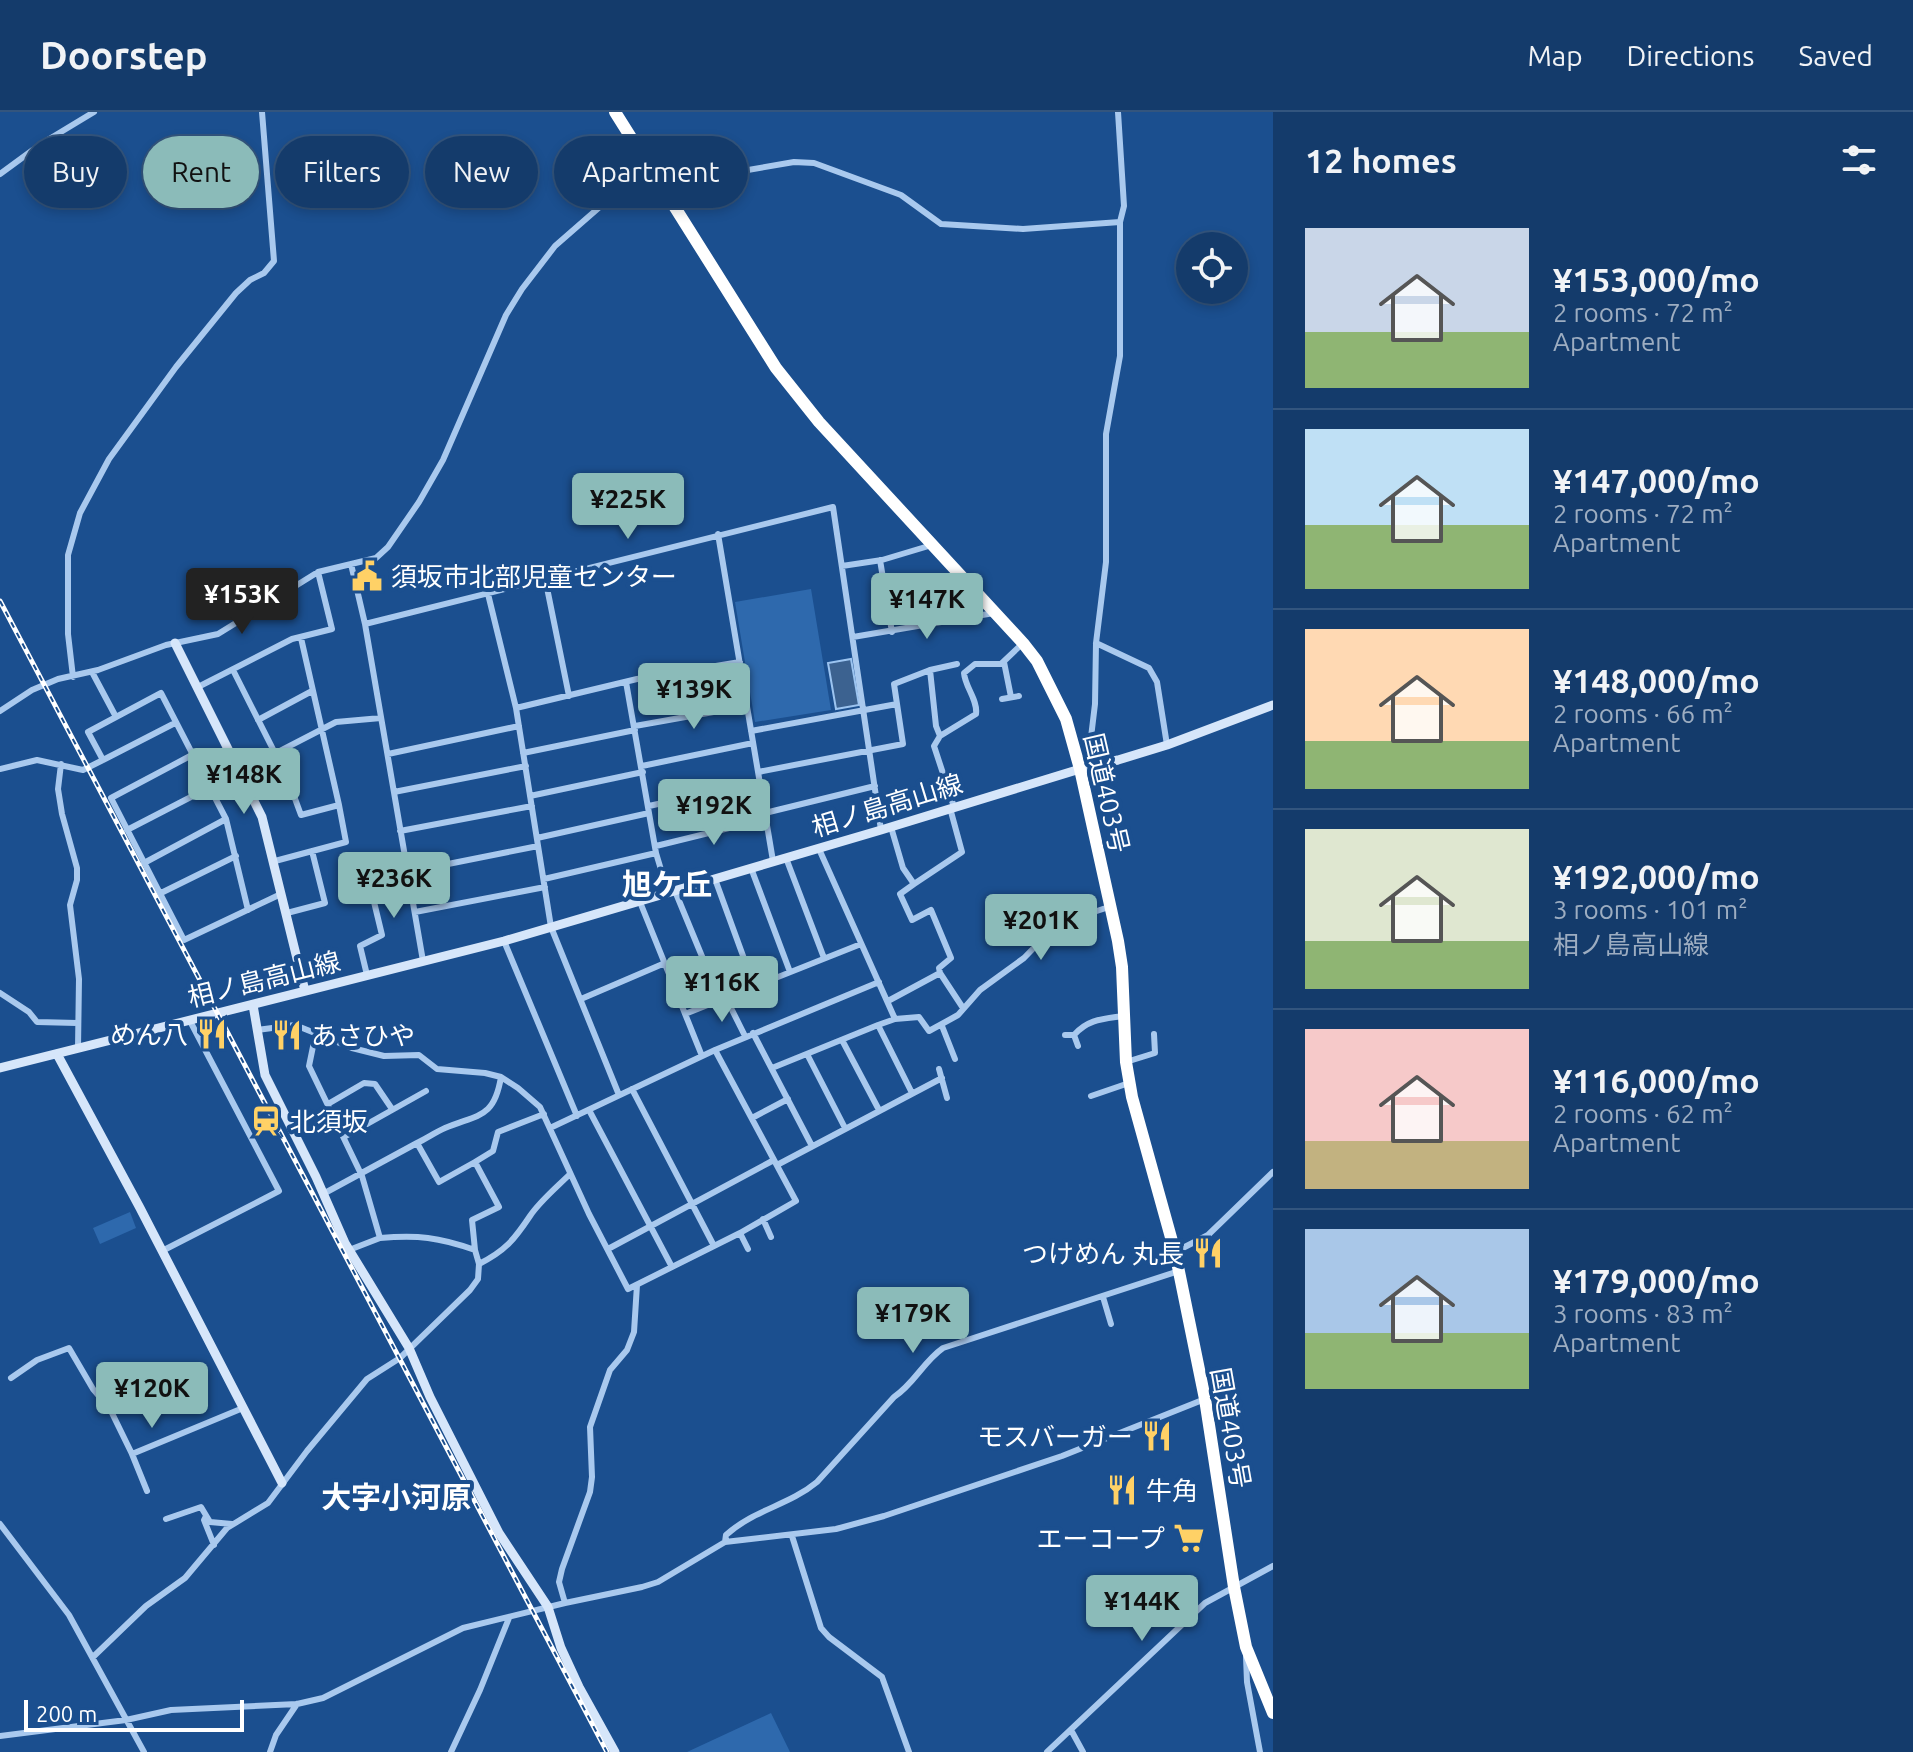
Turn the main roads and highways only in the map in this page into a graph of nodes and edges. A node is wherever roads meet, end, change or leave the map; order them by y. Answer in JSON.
{"nodes":[{"id":1,"x":615,"y":112,"type":"edge"},
{"id":2,"x":1273,"y":1713,"type":"edge"}],
"edges":[{"from":1,"to":2,"type":"highway","name":"国道403号"}]}
